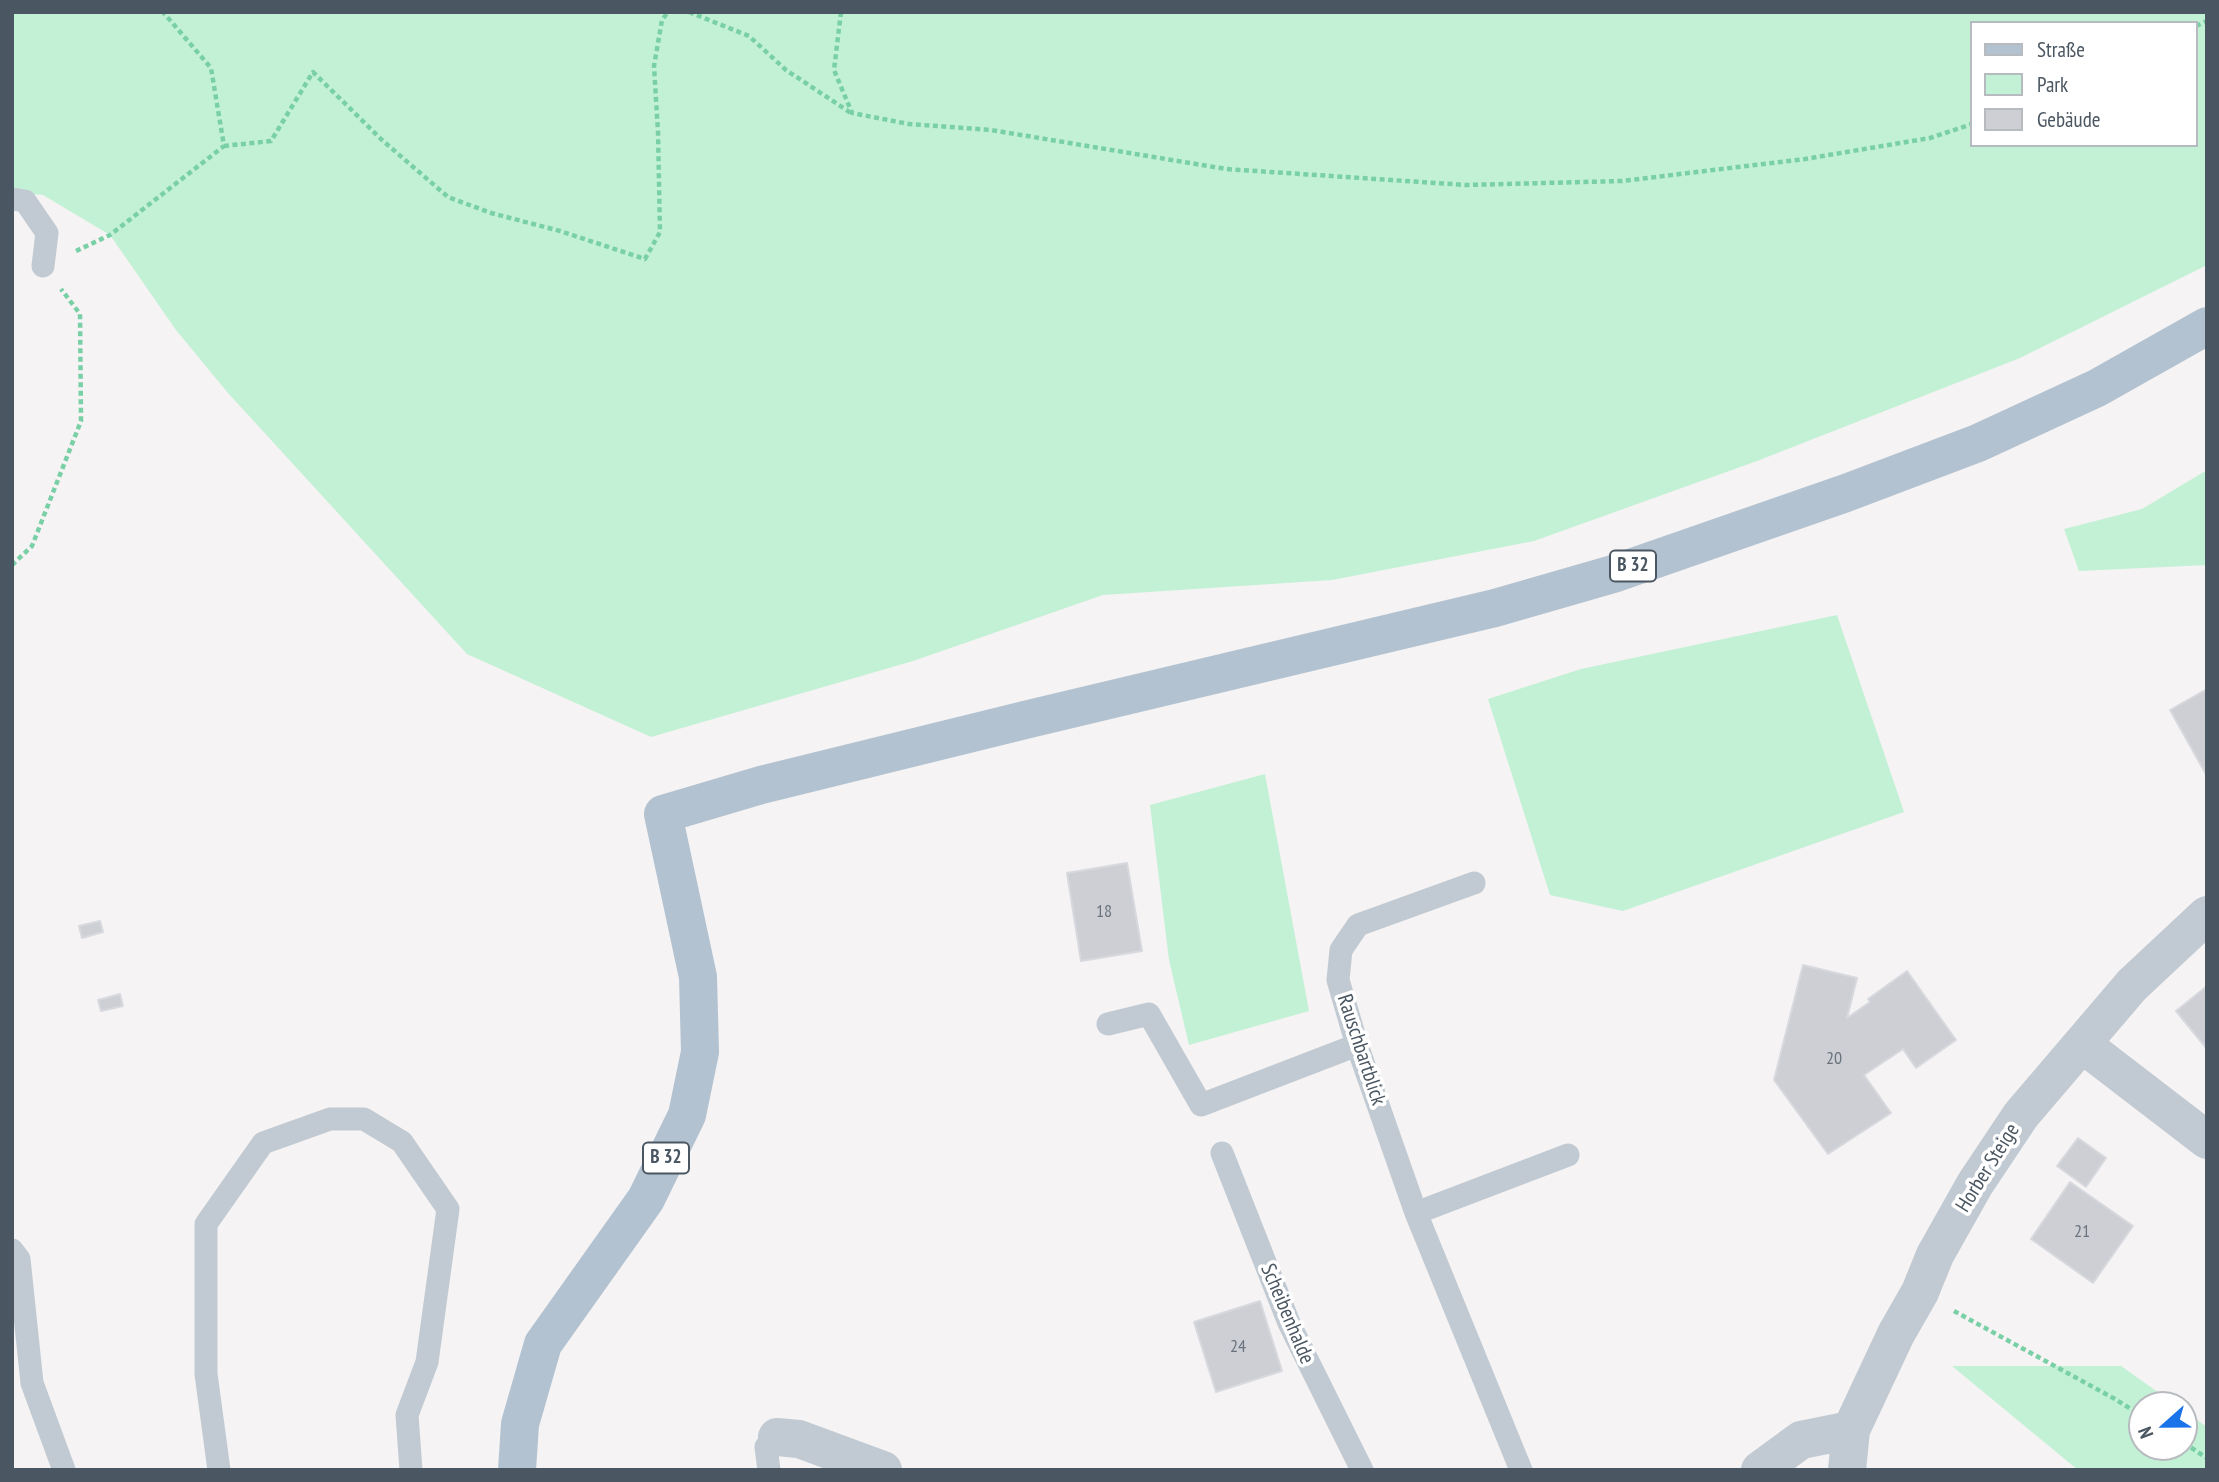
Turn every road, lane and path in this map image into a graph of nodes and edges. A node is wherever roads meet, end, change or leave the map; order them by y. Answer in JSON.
{"nodes":[{"id":1,"x":163,"y":12,"type":"edge"},
{"id":2,"x":668,"y":12,"type":"edge"},
{"id":3,"x":689,"y":12,"type":"edge"},
{"id":4,"x":841,"y":12,"type":"edge"},
{"id":5,"x":852,"y":113,"type":"junction"},
{"id":6,"x":1970,"y":125,"type":"edge"},
{"id":7,"x":224,"y":146,"type":"junction"},
{"id":8,"x":12,"y":199,"type":"edge"},
{"id":9,"x":43,"y":266,"type":"junction"},
{"id":10,"x":2207,"y":326,"type":"edge"},
{"id":11,"x":12,"y":565,"type":"edge"},
{"id":12,"x":1474,"y":883,"type":"dead end"},
{"id":13,"x":2207,"y":915,"type":"edge"},
{"id":14,"x":1108,"y":1024,"type":"dead end"},
{"id":15,"x":2082,"y":1044,"type":"junction"},
{"id":16,"x":1357,"y":1045,"type":"junction"},
{"id":17,"x":2207,"y":1140,"type":"edge"},
{"id":18,"x":1222,"y":1153,"type":"dead end"},
{"id":19,"x":1568,"y":1155,"type":"dead end"},
{"id":20,"x":1416,"y":1213,"type":"junction"},
{"id":21,"x":12,"y":1250,"type":"edge"},
{"id":22,"x":1920,"y":1292,"type":"junction"},
{"id":23,"x":2128,"y":1407,"type":"edge"},
{"id":24,"x":1851,"y":1430,"type":"junction"},
{"id":25,"x":773,"y":1453,"type":"edge"},
{"id":26,"x":64,"y":1470,"type":"edge"},
{"id":27,"x":219,"y":1470,"type":"edge"},
{"id":28,"x":411,"y":1470,"type":"edge"},
{"id":29,"x":517,"y":1470,"type":"edge"},
{"id":30,"x":883,"y":1470,"type":"edge"},
{"id":31,"x":1362,"y":1470,"type":"edge"},
{"id":32,"x":1521,"y":1470,"type":"edge"},
{"id":33,"x":1760,"y":1470,"type":"edge"},
{"id":34,"x":1847,"y":1470,"type":"edge"}],
"edges":[{"from":1,"to":7,"type":"path"},
{"from":2,"to":7,"type":"path"},
{"from":3,"to":5,"type":"path"},
{"from":4,"to":5,"type":"path"},
{"from":5,"to":6,"type":"path"},
{"from":7,"to":9,"type":"path"},
{"from":8,"to":9,"type":"lane"},
{"from":9,"to":11,"type":"path"},
{"from":10,"to":29,"type":"main road","number":"B 32"},
{"from":12,"to":16,"type":"lane","name":"Rauschbartblick"},
{"from":13,"to":15,"type":"street","name":"Horber Steige"},
{"from":14,"to":16,"type":"lane"},
{"from":15,"to":17,"type":"street"},
{"from":15,"to":22,"type":"street","name":"Horber Steige"},
{"from":16,"to":20,"type":"lane","name":"Rauschbartblick"},
{"from":18,"to":31,"type":"lane","name":"Scheibenhalde"},
{"from":19,"to":20,"type":"lane"},
{"from":20,"to":32,"type":"lane","name":"Rauschbartblick"},
{"from":21,"to":26,"type":"lane"},
{"from":22,"to":23,"type":"path"},
{"from":22,"to":24,"type":"street","name":"Horber Steige"},
{"from":24,"to":33,"type":"street"},
{"from":24,"to":34,"type":"street","name":"Horber Steige"},
{"from":25,"to":30,"type":"street"},
{"from":27,"to":28,"type":"lane"}]}
